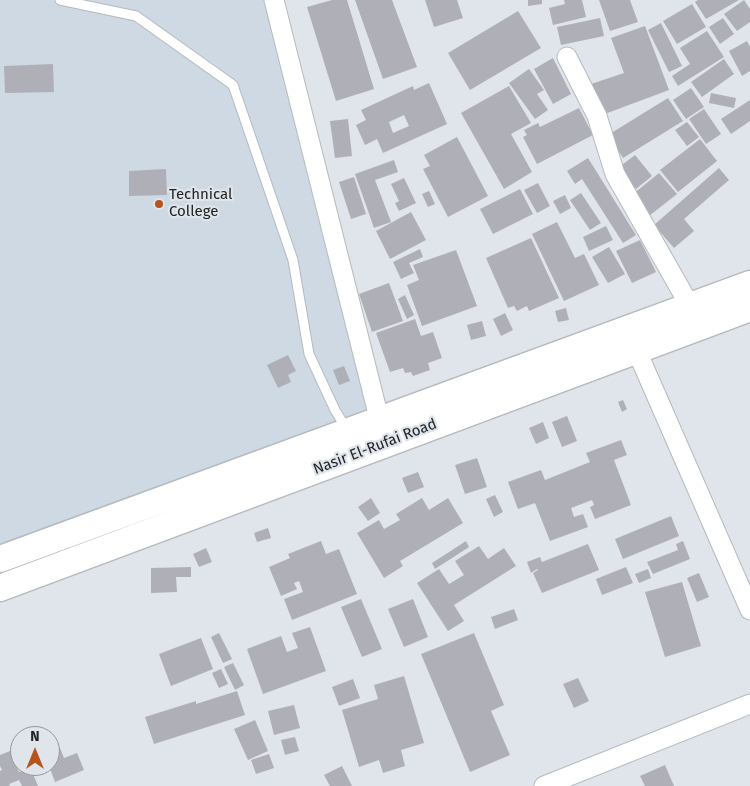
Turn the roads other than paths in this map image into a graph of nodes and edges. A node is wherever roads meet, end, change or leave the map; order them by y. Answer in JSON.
{"nodes":[{"id":1,"x":60,"y":0,"type":"edge"},
{"id":2,"x":274,"y":0,"type":"edge"},
{"id":3,"x":567,"y":57,"type":"dead end"},
{"id":4,"x":750,"y":284,"type":"edge"},
{"id":5,"x":690,"y":306,"type":"junction"},
{"id":6,"x":750,"y":308,"type":"edge"},
{"id":7,"x":636,"y":349,"type":"junction"},
{"id":8,"x":380,"y":418,"type":"junction"},
{"id":9,"x":347,"y":430,"type":"junction"},
{"id":10,"x":0,"y":559,"type":"edge"},
{"id":11,"x":0,"y":588,"type":"edge"},
{"id":12,"x":750,"y":610,"type":"edge"},
{"id":13,"x":750,"y":704,"type":"edge"},
{"id":14,"x":544,"y":786,"type":"edge"}],
"edges":[{"from":1,"to":9,"type":"lane"},
{"from":2,"to":8,"type":"street"},
{"from":3,"to":5,"type":"street"},
{"from":4,"to":5,"type":"main road","name":"Nasir El-Rufai Road"},
{"from":5,"to":8,"type":"main road","name":"Nasir El-Rufai Road"},
{"from":6,"to":7,"type":"main road","name":"Nasir El-Rufai Road"},
{"from":7,"to":11,"type":"main road","name":"Nasir El-Rufai Road"},
{"from":7,"to":12,"type":"street"},
{"from":8,"to":9,"type":"main road","name":"Nasir El-Rufai Road"},
{"from":9,"to":10,"type":"main road","name":"Nasir El-Rufai Road"},
{"from":13,"to":14,"type":"street"}]}
